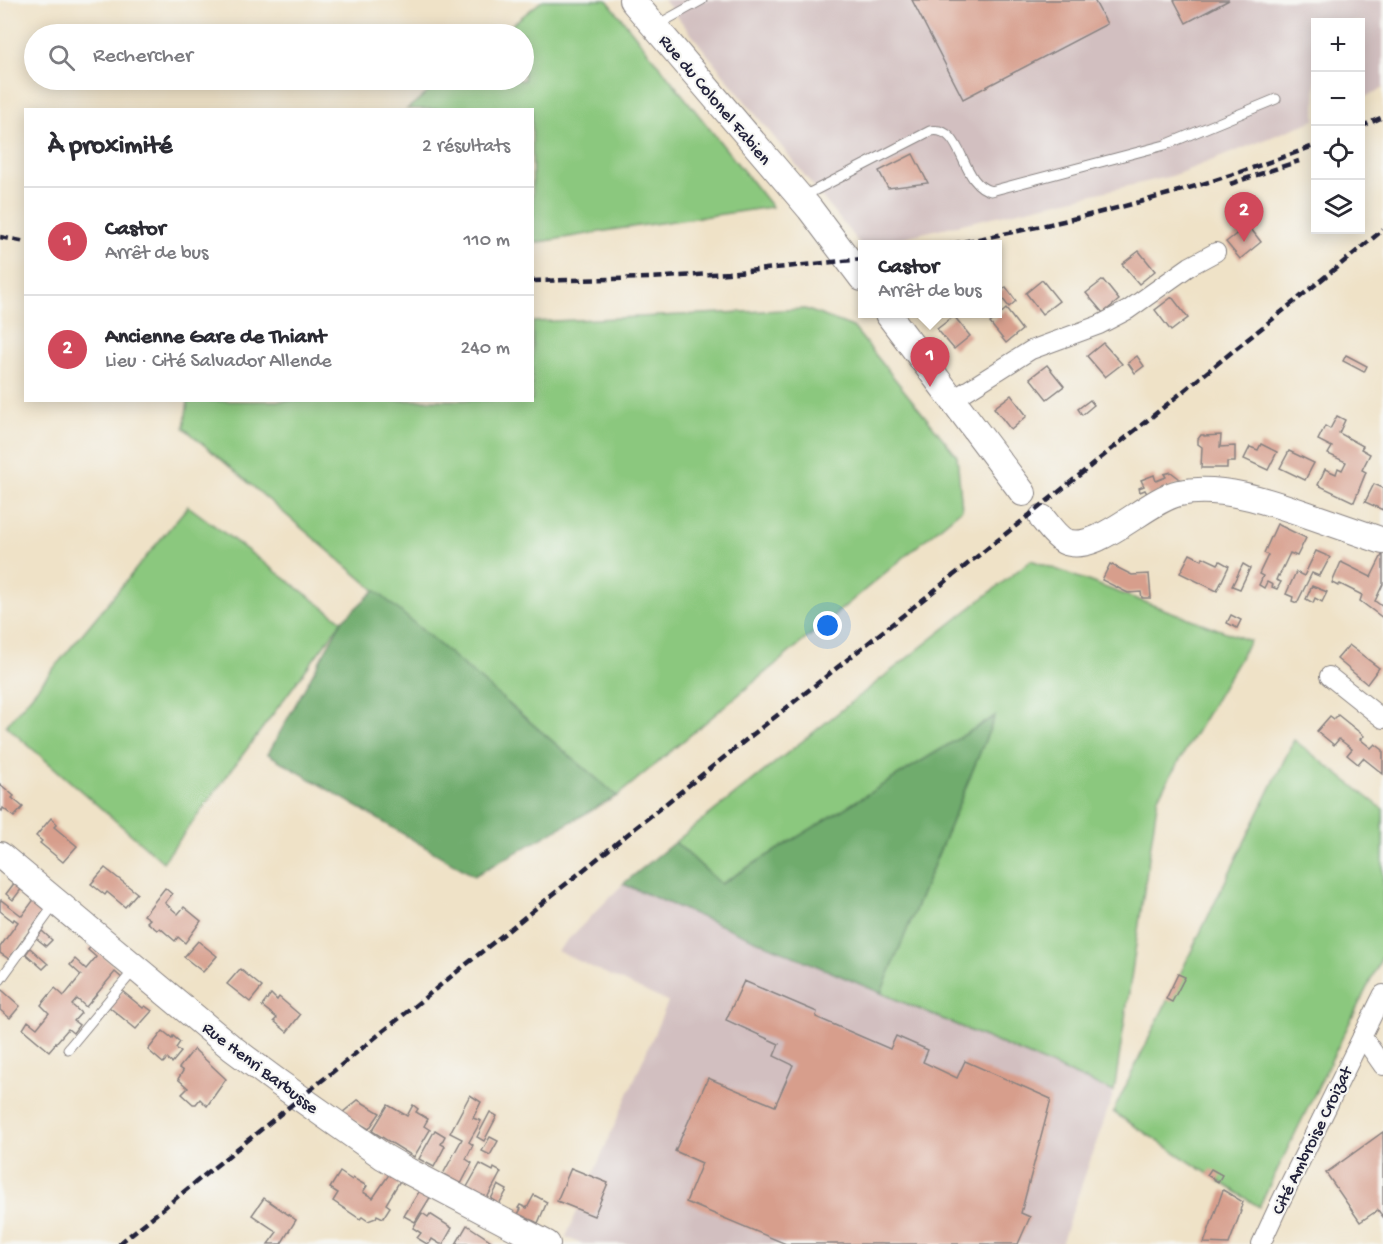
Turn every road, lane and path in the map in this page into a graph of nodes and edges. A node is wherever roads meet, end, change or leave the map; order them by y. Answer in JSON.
{"nodes":[{"id":1,"x":632,"y":0,"type":"edge"},
{"id":2,"x":702,"y":0,"type":"edge"},
{"id":3,"x":655,"y":26,"type":"junction"},
{"id":4,"x":1276,"y":99,"type":"dead end"},
{"id":5,"x":800,"y":198,"type":"junction"},
{"id":6,"x":1216,"y":252,"type":"dead end"},
{"id":7,"x":858,"y":273,"type":"edge"},
{"id":8,"x":891,"y":318,"type":"edge"},
{"id":9,"x":952,"y":400,"type":"junction"},
{"id":10,"x":1023,"y":493,"type":"dead end"},
{"id":11,"x":1042,"y":518,"type":"dead end"},
{"id":12,"x":1383,"y":541,"type":"edge"},
{"id":13,"x":1329,"y":676,"type":"dead end"},
{"id":14,"x":1383,"y":719,"type":"edge"},
{"id":15,"x":0,"y":855,"type":"edge"},
{"id":16,"x":57,"y":902,"type":"junction"},
{"id":17,"x":136,"y":968,"type":"junction"},
{"id":18,"x":0,"y":980,"type":"edge"},
{"id":19,"x":1383,"y":994,"type":"edge"},
{"id":20,"x":1362,"y":1036,"type":"junction"},
{"id":21,"x":68,"y":1049,"type":"dead end"},
{"id":22,"x":1383,"y":1066,"type":"edge"},
{"id":23,"x":547,"y":1244,"type":"edge"},
{"id":24,"x":1261,"y":1244,"type":"edge"}],
"edges":[{"from":1,"to":3,"type":"street","name":"Rue du Colonel Fabien"},
{"from":2,"to":3,"type":"lane"},
{"from":3,"to":5,"type":"street","name":"Rue du Colonel Fabien"},
{"from":4,"to":5,"type":"lane"},
{"from":5,"to":7,"type":"street","name":"Rue du Colonel Fabien"},
{"from":6,"to":9,"type":"street"},
{"from":8,"to":9,"type":"street"},
{"from":9,"to":10,"type":"street"},
{"from":11,"to":12,"type":"street"},
{"from":13,"to":14,"type":"street"},
{"from":15,"to":16,"type":"street","name":"Rue Henri Barbusse"},
{"from":16,"to":17,"type":"street","name":"Rue Henri Barbusse"},
{"from":16,"to":18,"type":"lane"},
{"from":17,"to":21,"type":"lane"},
{"from":17,"to":23,"type":"street","name":"Rue Henri Barbusse"},
{"from":19,"to":20,"type":"street","name":"Cité Ambroise Croizat"},
{"from":20,"to":22,"type":"street"},
{"from":20,"to":24,"type":"street","name":"Cité Ambroise Croizat"}]}
